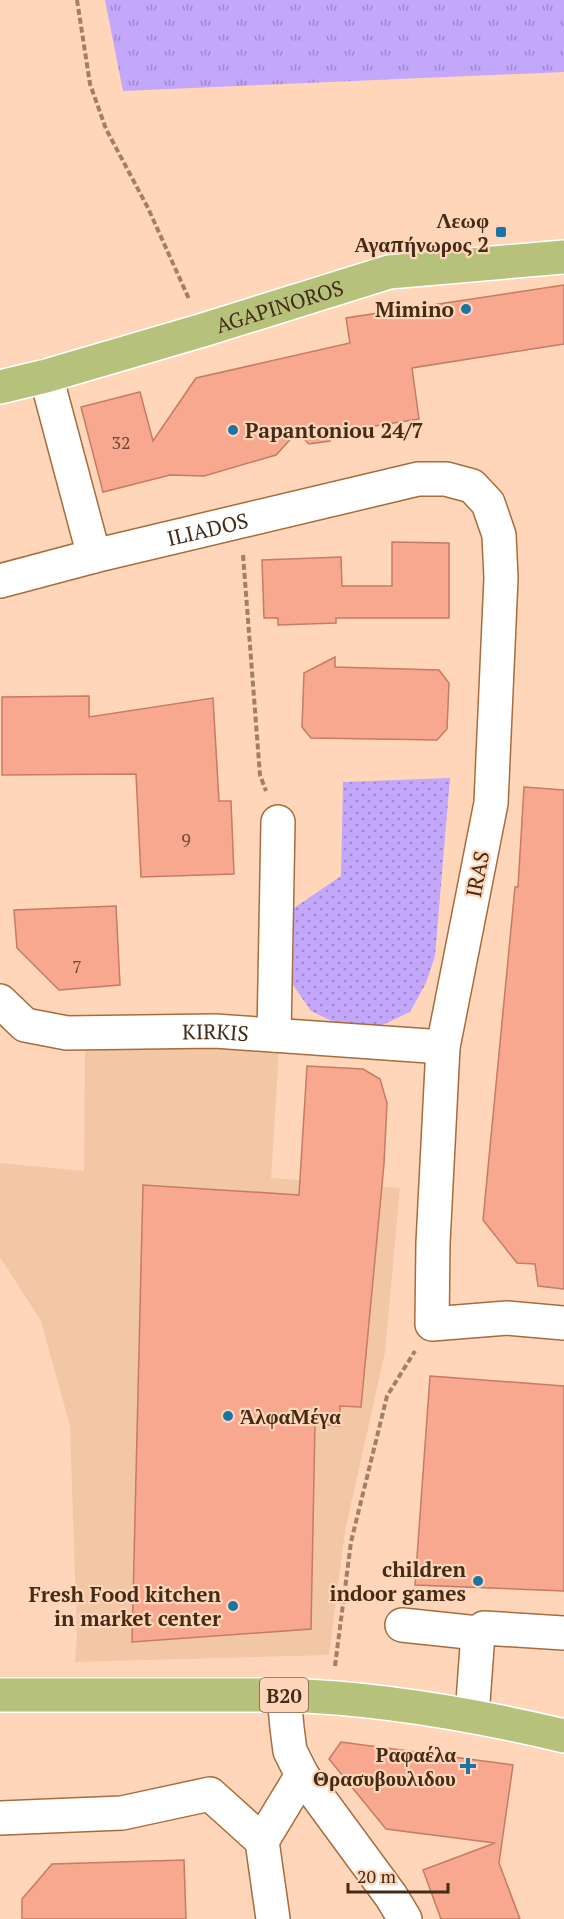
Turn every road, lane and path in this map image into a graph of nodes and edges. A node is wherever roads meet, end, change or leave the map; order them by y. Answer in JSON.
{"nodes":[{"id":1,"x":77,"y":0,"type":"edge"},
{"id":2,"x":564,"y":257,"type":"edge"},
{"id":3,"x":203,"y":330,"type":"junction"},
{"id":4,"x":46,"y":376,"type":"junction"},
{"id":5,"x":0,"y":387,"type":"edge"},
{"id":6,"x":418,"y":479,"type":"joint"},
{"id":7,"x":241,"y":521,"type":"junction"},
{"id":8,"x":94,"y":556,"type":"junction"},
{"id":9,"x":0,"y":581,"type":"edge"},
{"id":10,"x":278,"y":822,"type":"joint"},
{"id":11,"x":0,"y":1001,"type":"edge"},
{"id":12,"x":274,"y":1035,"type":"junction"},
{"id":13,"x":443,"y":1047,"type":"junction"},
{"id":14,"x":564,"y":1323,"type":"edge"},
{"id":15,"x":432,"y":1324,"type":"junction"},
{"id":16,"x":402,"y":1626,"type":"dead end"},
{"id":17,"x":478,"y":1633,"type":"junction"},
{"id":18,"x":564,"y":1633,"type":"edge"},
{"id":19,"x":0,"y":1695,"type":"edge"},
{"id":20,"x":284,"y":1695,"type":"junction"},
{"id":21,"x":332,"y":1696,"type":"junction"},
{"id":22,"x":472,"y":1716,"type":"junction"},
{"id":23,"x":564,"y":1736,"type":"edge"},
{"id":24,"x":302,"y":1775,"type":"junction"},
{"id":25,"x":0,"y":1818,"type":"edge"},
{"id":26,"x":262,"y":1841,"type":"junction"},
{"id":27,"x":273,"y":1919,"type":"edge"},
{"id":28,"x":405,"y":1919,"type":"edge"}],
"edges":[{"from":1,"to":3,"type":"path"},
{"from":2,"to":3,"type":"main road","name":"AGAPINOROS"},
{"from":3,"to":4,"type":"main road","name":"AGAPINOROS"},
{"from":4,"to":5,"type":"main road","name":"AGAPINOROS"},
{"from":4,"to":8,"type":"street"},
{"from":6,"to":7,"type":"street","name":"ILIADOS"},
{"from":6,"to":13,"type":"street","name":"IRAS"},
{"from":7,"to":8,"type":"street","name":"ILIADOS"},
{"from":7,"to":10,"type":"path"},
{"from":8,"to":9,"type":"street","name":"ILIADOS"},
{"from":10,"to":12,"type":"street"},
{"from":11,"to":12,"type":"street","name":"KIRKIS"},
{"from":12,"to":13,"type":"street","name":"KIRKIS"},
{"from":13,"to":15,"type":"street","name":"IRAS"},
{"from":14,"to":15,"type":"street"},
{"from":15,"to":21,"type":"path"},
{"from":16,"to":17,"type":"street"},
{"from":17,"to":18,"type":"street"},
{"from":17,"to":22,"type":"street"},
{"from":19,"to":20,"type":"main road","number":"B20"},
{"from":20,"to":21,"type":"main road","number":"B20"},
{"from":20,"to":24,"type":"street"},
{"from":21,"to":22,"type":"main road","number":"B20"},
{"from":22,"to":23,"type":"main road","number":"B20"},
{"from":24,"to":26,"type":"street"},
{"from":24,"to":28,"type":"street"},
{"from":25,"to":26,"type":"street"},
{"from":26,"to":27,"type":"street"}]}
